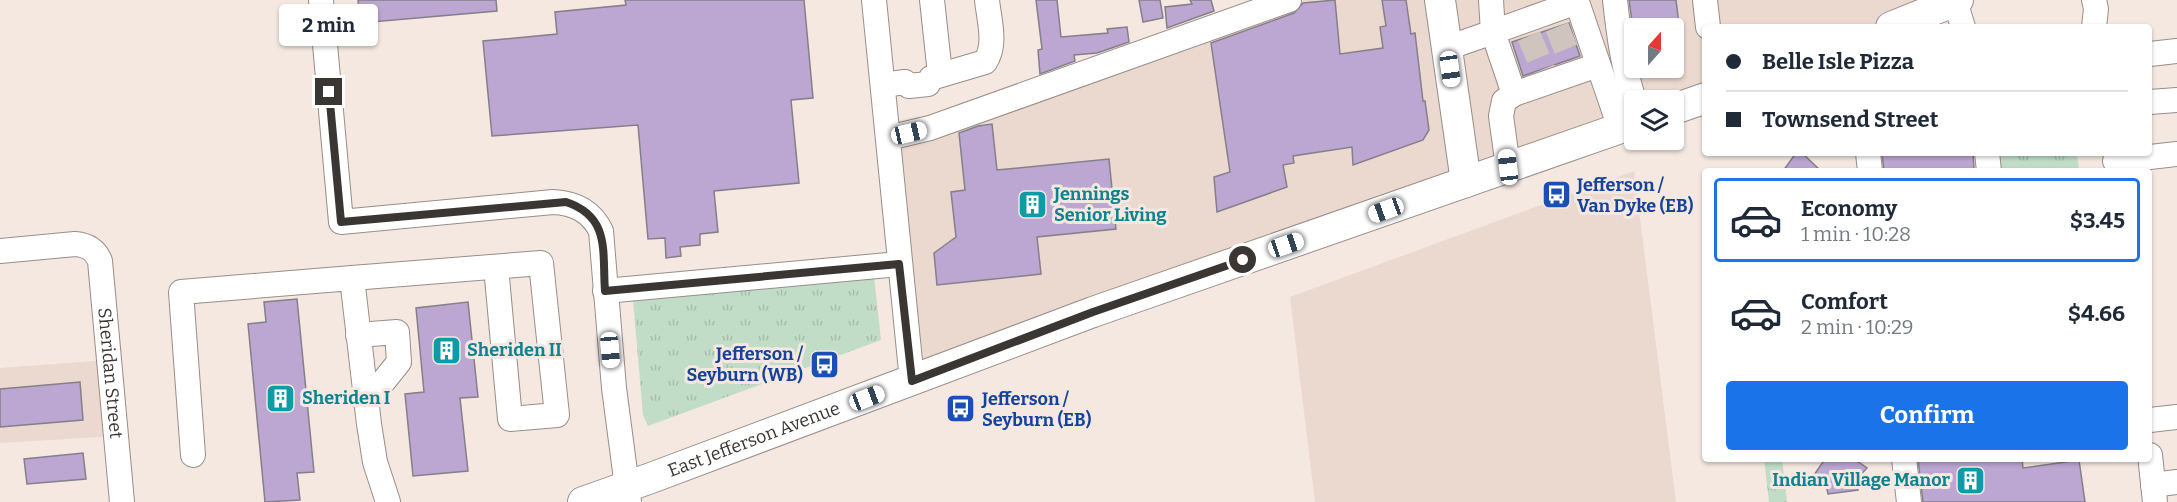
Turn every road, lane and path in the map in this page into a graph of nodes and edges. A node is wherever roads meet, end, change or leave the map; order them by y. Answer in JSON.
{"nodes":[{"id":1,"x":321,"y":0,"type":"edge"},
{"id":2,"x":874,"y":0,"type":"edge"},
{"id":3,"x":932,"y":0,"type":"edge"},
{"id":4,"x":987,"y":0,"type":"edge"},
{"id":5,"x":1289,"y":0,"type":"edge"},
{"id":6,"x":1440,"y":0,"type":"edge"},
{"id":7,"x":1491,"y":0,"type":"edge"},
{"id":8,"x":1615,"y":0,"type":"edge"},
{"id":9,"x":1705,"y":0,"type":"edge"},
{"id":10,"x":1946,"y":8,"type":"edge"},
{"id":11,"x":2095,"y":12,"type":"edge"},
{"id":12,"x":1708,"y":24,"type":"edge"},
{"id":13,"x":1900,"y":24,"type":"edge"},
{"id":14,"x":2109,"y":24,"type":"edge"},
{"id":15,"x":1493,"y":32,"type":"junction"},
{"id":16,"x":1447,"y":48,"type":"junction"},
{"id":17,"x":2177,"y":51,"type":"edge"},
{"id":18,"x":2152,"y":54,"type":"edge"},
{"id":19,"x":1598,"y":65,"type":"junction"},
{"id":20,"x":935,"y":76,"type":"junction"},
{"id":21,"x":894,"y":83,"type":"junction"},
{"id":22,"x":1631,"y":90,"type":"edge"},
{"id":23,"x":1514,"y":93,"type":"junction"},
{"id":24,"x":1702,"y":99,"type":"edge"},
{"id":25,"x":2177,"y":99,"type":"edge"},
{"id":26,"x":2152,"y":102,"type":"edge"},
{"id":27,"x":1684,"y":106,"type":"edge"},
{"id":28,"x":1624,"y":118,"type":"edge"},
{"id":29,"x":1624,"y":127,"type":"edge"},
{"id":30,"x":888,"y":138,"type":"junction"},
{"id":31,"x":2177,"y":154,"type":"edge"},
{"id":32,"x":2115,"y":162,"type":"edge"},
{"id":33,"x":1508,"y":167,"type":"junction"},
{"id":34,"x":1466,"y":182,"type":"junction"},
{"id":35,"x":0,"y":251,"type":"edge"},
{"id":36,"x":899,"y":264,"type":"junction"},
{"id":37,"x":496,"y":267,"type":"junction"},
{"id":38,"x":352,"y":278,"type":"junction"},
{"id":39,"x":605,"y":291,"type":"junction"},
{"id":40,"x":358,"y":335,"type":"junction"},
{"id":41,"x":912,"y":381,"type":"junction"},
{"id":42,"x":366,"y":403,"type":"junction"},
{"id":43,"x":2177,"y":417,"type":"edge"},
{"id":44,"x":2152,"y":420,"type":"edge"},
{"id":45,"x":193,"y":455,"type":"dead end"},
{"id":46,"x":1904,"y":462,"type":"edge"},
{"id":47,"x":2151,"y":462,"type":"edge"},
{"id":48,"x":2177,"y":482,"type":"edge"},
{"id":49,"x":2154,"y":494,"type":"edge"},
{"id":50,"x":627,"y":497,"type":"edge"},
{"id":51,"x":122,"y":502,"type":"edge"},
{"id":52,"x":388,"y":502,"type":"edge"},
{"id":53,"x":583,"y":502,"type":"edge"},
{"id":54,"x":1909,"y":502,"type":"edge"}],
"edges":[{"from":1,"to":39,"type":"street"},
{"from":2,"to":21,"type":"street"},
{"from":3,"to":20,"type":"street"},
{"from":4,"to":20,"type":"street"},
{"from":5,"to":30,"type":"street"},
{"from":6,"to":16,"type":"main road"},
{"from":7,"to":15,"type":"street"},
{"from":8,"to":22,"type":"street"},
{"from":9,"to":12,"type":"street"},
{"from":10,"to":13,"type":"main road"},
{"from":11,"to":14,"type":"street"},
{"from":15,"to":16,"type":"street"},
{"from":15,"to":19,"type":"street"},
{"from":15,"to":23,"type":"street"},
{"from":16,"to":34,"type":"main road"},
{"from":17,"to":18,"type":"street"},
{"from":19,"to":23,"type":"street"},
{"from":19,"to":28,"type":"street"},
{"from":20,"to":21,"type":"street"},
{"from":21,"to":30,"type":"street"},
{"from":23,"to":33,"type":"street"},
{"from":24,"to":27,"type":"main road"},
{"from":25,"to":26,"type":"street"},
{"from":29,"to":33,"type":"main road","name":"East Jefferson Avenue"},
{"from":30,"to":36,"type":"street"},
{"from":31,"to":32,"type":"street"},
{"from":33,"to":34,"type":"main road","name":"East Jefferson Avenue"},
{"from":34,"to":41,"type":"main road","name":"East Jefferson Avenue"},
{"from":35,"to":51,"type":"street","name":"Sheridan Street"},
{"from":36,"to":39,"type":"street"},
{"from":36,"to":41,"type":"street"},
{"from":37,"to":37,"type":"street"},
{"from":37,"to":38,"type":"street"},
{"from":38,"to":40,"type":"street"},
{"from":38,"to":45,"type":"street"},
{"from":39,"to":50,"type":"street"},
{"from":40,"to":42,"type":"street"},
{"from":40,"to":42,"type":"street"},
{"from":41,"to":50,"type":"main road","name":"East Jefferson Avenue"},
{"from":42,"to":52,"type":"street"},
{"from":43,"to":44,"type":"street"},
{"from":46,"to":54,"type":"street"},
{"from":47,"to":49,"type":"street"},
{"from":48,"to":49,"type":"street"},
{"from":50,"to":53,"type":"main road","name":"East Jefferson Avenue"}]}
